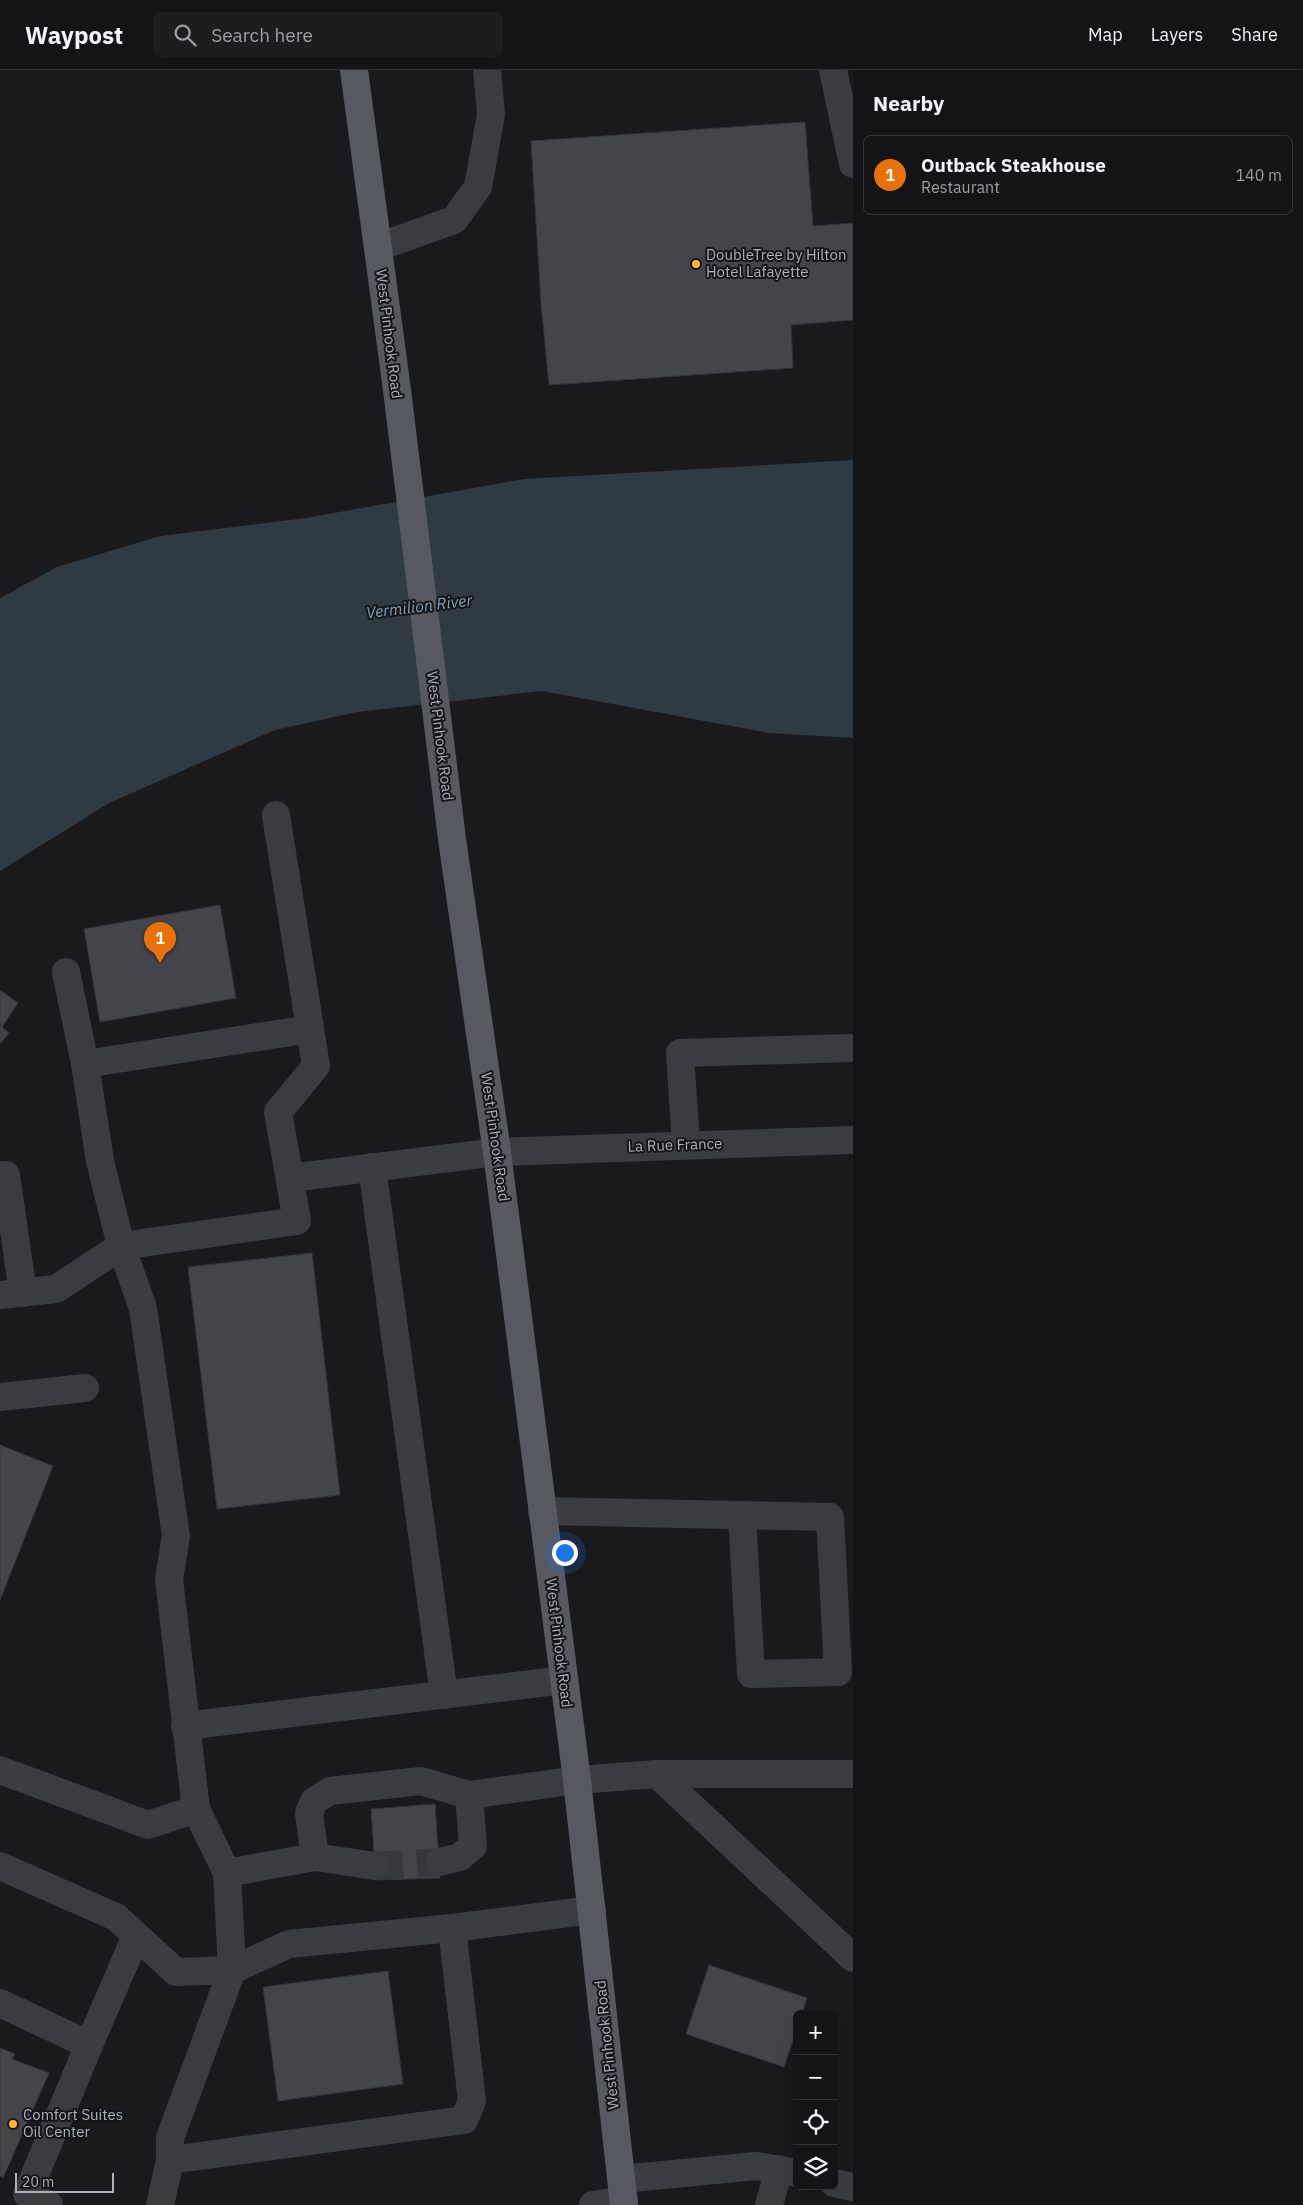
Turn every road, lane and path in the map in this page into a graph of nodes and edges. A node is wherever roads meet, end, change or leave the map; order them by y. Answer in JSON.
{"nodes":[{"id":1,"x":354,"y":70,"type":"edge"},
{"id":2,"x":487,"y":70,"type":"edge"},
{"id":3,"x":832,"y":70,"type":"edge"},
{"id":4,"x":853,"y":164,"type":"edge"},
{"id":5,"x":378,"y":247,"type":"junction"},
{"id":6,"x":276,"y":815,"type":"dead end"},
{"id":7,"x":66,"y":972,"type":"dead end"},
{"id":8,"x":310,"y":1029,"type":"junction"},
{"id":9,"x":853,"y":1048,"type":"edge"},
{"id":10,"x":85,"y":1064,"type":"junction"},
{"id":11,"x":853,"y":1140,"type":"edge"},
{"id":12,"x":686,"y":1144,"type":"junction"},
{"id":13,"x":497,"y":1152,"type":"junction"},
{"id":14,"x":372,"y":1167,"type":"junction"},
{"id":15,"x":0,"y":1175,"type":"edge"},
{"id":16,"x":290,"y":1178,"type":"junction"},
{"id":17,"x":120,"y":1246,"type":"junction"},
{"id":18,"x":11,"y":1294,"type":"edge"},
{"id":19,"x":85,"y":1388,"type":"dead end"},
{"id":20,"x":0,"y":1397,"type":"edge"},
{"id":21,"x":542,"y":1511,"type":"junction"},
{"id":22,"x":742,"y":1516,"type":"junction"},
{"id":23,"x":564,"y":1680,"type":"junction"},
{"id":24,"x":444,"y":1695,"type":"junction"},
{"id":25,"x":185,"y":1726,"type":"junction"},
{"id":26,"x":0,"y":1770,"type":"edge"},
{"id":27,"x":657,"y":1774,"type":"junction"},
{"id":28,"x":853,"y":1774,"type":"edge"},
{"id":29,"x":577,"y":1780,"type":"junction"},
{"id":30,"x":469,"y":1795,"type":"junction"},
{"id":31,"x":196,"y":1809,"type":"junction"},
{"id":32,"x":315,"y":1857,"type":"junction"},
{"id":33,"x":440,"y":1862,"type":"tunnel mouth"},
{"id":34,"x":0,"y":1866,"type":"edge"},
{"id":35,"x":375,"y":1866,"type":"tunnel mouth"},
{"id":36,"x":227,"y":1873,"type":"junction"},
{"id":37,"x":592,"y":1910,"type":"junction"},
{"id":38,"x":452,"y":1928,"type":"junction"},
{"id":39,"x":136,"y":1936,"type":"junction"},
{"id":40,"x":853,"y":1958,"type":"edge"},
{"id":41,"x":232,"y":1970,"type":"junction"},
{"id":42,"x":0,"y":2003,"type":"edge"},
{"id":43,"x":90,"y":2044,"type":"junction"},
{"id":44,"x":170,"y":2160,"type":"junction"},
{"id":45,"x":788,"y":2171,"type":"edge"},
{"id":46,"x":838,"y":2184,"type":"edge"},
{"id":47,"x":853,"y":2187,"type":"edge"},
{"id":48,"x":623,"y":2195,"type":"edge"},
{"id":49,"x":49,"y":2205,"type":"edge"},
{"id":50,"x":160,"y":2205,"type":"edge"},
{"id":51,"x":593,"y":2205,"type":"edge"},
{"id":52,"x":769,"y":2205,"type":"edge"}],
"edges":[{"from":1,"to":5,"type":"main road","name":"West Pinhook Road"},
{"from":2,"to":5,"type":"street"},
{"from":3,"to":4,"type":"street"},
{"from":5,"to":13,"type":"main road","name":"West Pinhook Road"},
{"from":6,"to":8,"type":"street"},
{"from":7,"to":10,"type":"street"},
{"from":8,"to":10,"type":"street"},
{"from":8,"to":16,"type":"street"},
{"from":9,"to":12,"type":"street"},
{"from":10,"to":17,"type":"street"},
{"from":11,"to":12,"type":"street","name":"La Rue France"},
{"from":12,"to":13,"type":"street","name":"La Rue France"},
{"from":13,"to":14,"type":"street","name":"La Rue France"},
{"from":13,"to":21,"type":"main road","name":"West Pinhook Road"},
{"from":14,"to":16,"type":"street","name":"La Rue France"},
{"from":14,"to":24,"type":"street"},
{"from":15,"to":18,"type":"street"},
{"from":16,"to":17,"type":"street"},
{"from":17,"to":18,"type":"street"},
{"from":17,"to":25,"type":"street"},
{"from":19,"to":20,"type":"street"},
{"from":21,"to":22,"type":"street"},
{"from":21,"to":23,"type":"main road","name":"West Pinhook Road"},
{"from":22,"to":22,"type":"street"},
{"from":23,"to":24,"type":"street"},
{"from":23,"to":29,"type":"main road","name":"West Pinhook Road"},
{"from":24,"to":25,"type":"street"},
{"from":25,"to":31,"type":"street"},
{"from":26,"to":31,"type":"street"},
{"from":27,"to":28,"type":"street"},
{"from":27,"to":29,"type":"street"},
{"from":27,"to":40,"type":"street"},
{"from":29,"to":30,"type":"street"},
{"from":29,"to":37,"type":"main road","name":"West Pinhook Road"},
{"from":30,"to":32,"type":"street"},
{"from":30,"to":33,"type":"street"},
{"from":31,"to":36,"type":"street"},
{"from":32,"to":35,"type":"street"},
{"from":32,"to":36,"type":"street"},
{"from":34,"to":39,"type":"street"},
{"from":36,"to":41,"type":"street"},
{"from":37,"to":38,"type":"street"},
{"from":37,"to":48,"type":"main road","name":"West Pinhook Road"},
{"from":38,"to":41,"type":"street"},
{"from":38,"to":44,"type":"street"},
{"from":39,"to":41,"type":"street"},
{"from":39,"to":43,"type":"street"},
{"from":41,"to":44,"type":"street"},
{"from":42,"to":43,"type":"street"},
{"from":43,"to":49,"type":"street"},
{"from":44,"to":50,"type":"street"},
{"from":45,"to":48,"type":"street"},
{"from":45,"to":52,"type":"street"},
{"from":46,"to":47,"type":"street"},
{"from":48,"to":51,"type":"street"}]}
